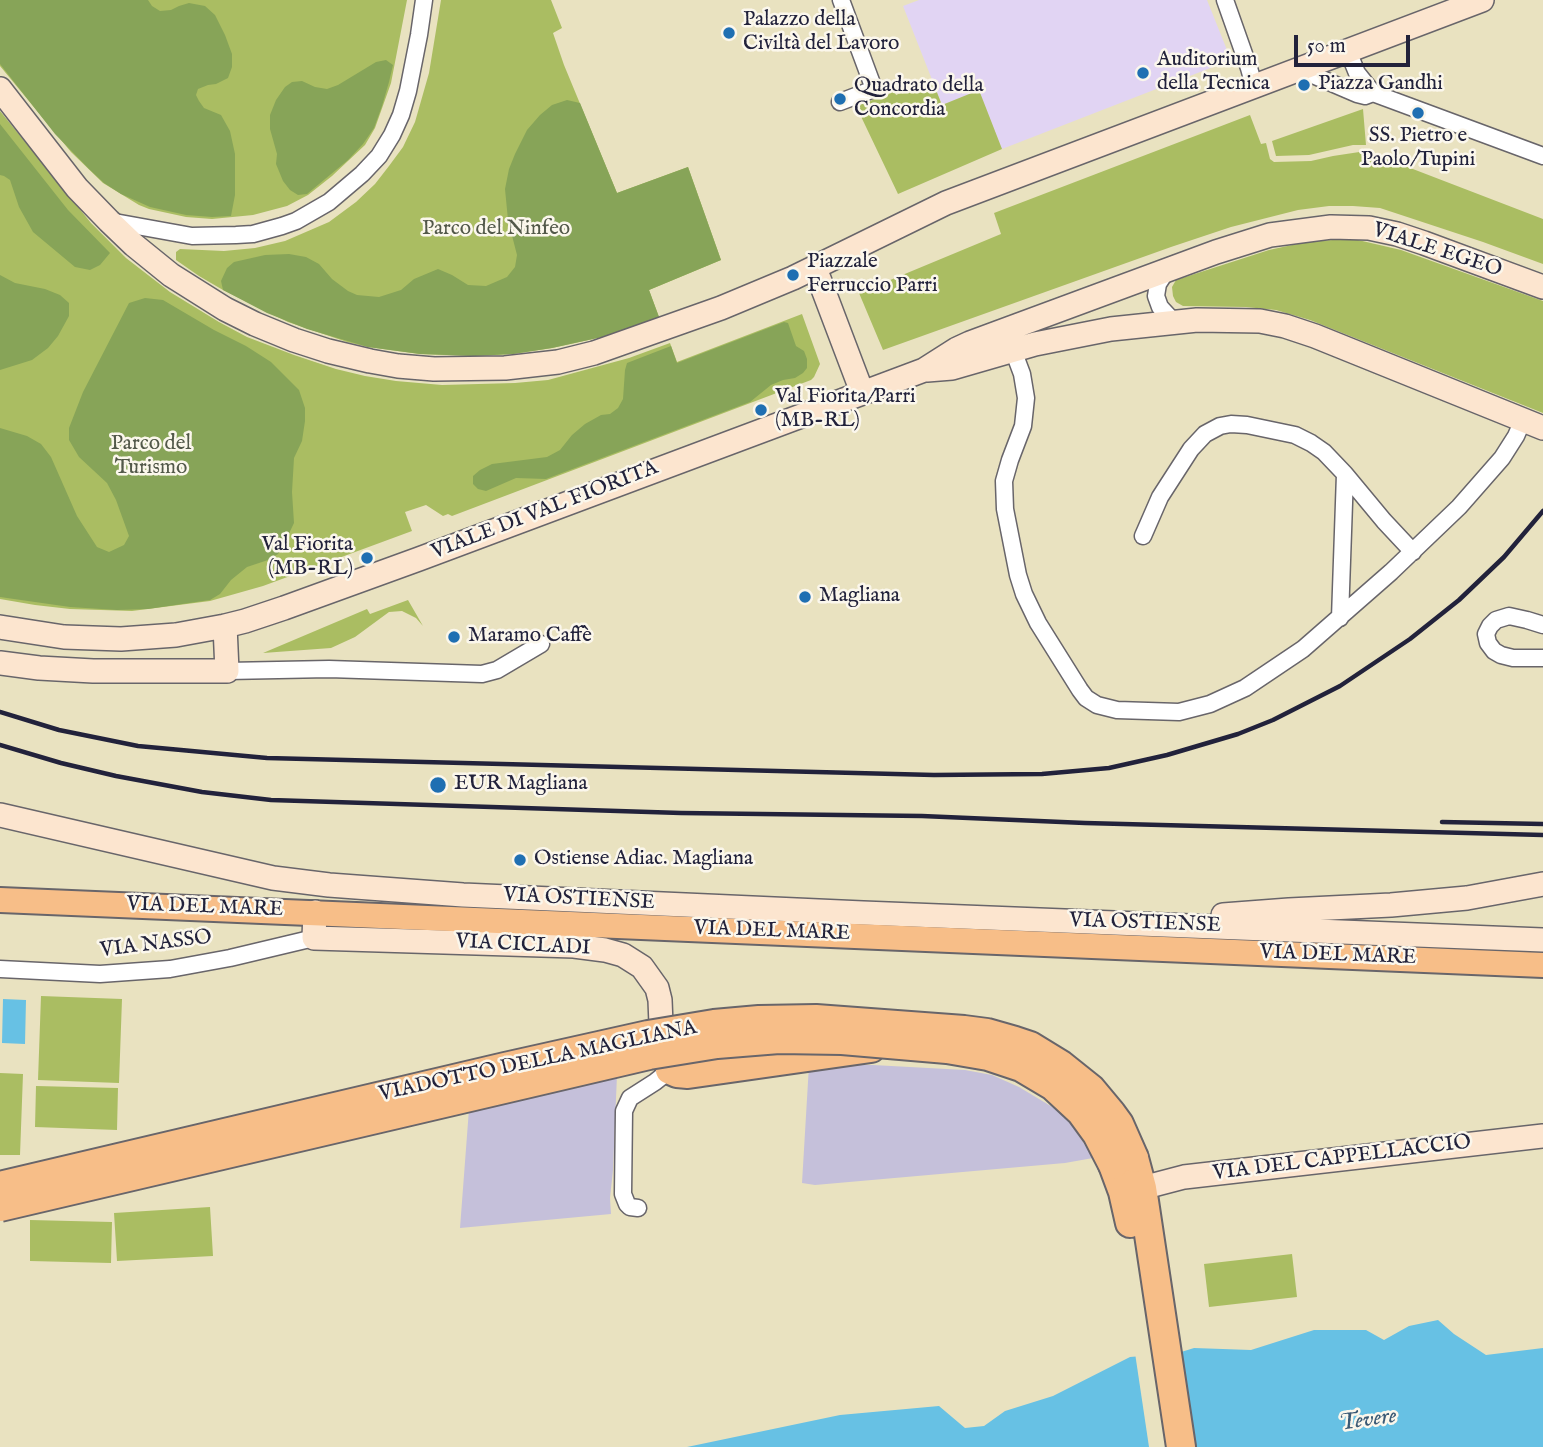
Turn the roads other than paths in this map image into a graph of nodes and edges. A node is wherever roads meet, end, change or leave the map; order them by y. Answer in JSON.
{"nodes":[{"id":1,"x":424,"y":0,"type":"edge"},
{"id":2,"x":841,"y":0,"type":"edge"},
{"id":3,"x":1225,"y":0,"type":"edge"},
{"id":4,"x":1482,"y":0,"type":"edge"},
{"id":5,"x":1348,"y":51,"type":"junction"},
{"id":6,"x":1301,"y":70,"type":"junction"},
{"id":7,"x":1248,"y":88,"type":"junction"},
{"id":8,"x":0,"y":89,"type":"edge"},
{"id":9,"x":1373,"y":93,"type":"junction"},
{"id":10,"x":840,"y":102,"type":"dead end"},
{"id":11,"x":404,"y":104,"type":"junction"},
{"id":12,"x":410,"y":128,"type":"dead end"},
{"id":13,"x":1543,"y":156,"type":"edge"},
{"id":14,"x":109,"y":221,"type":"junction"},
{"id":15,"x":815,"y":268,"type":"junction"},
{"id":16,"x":1167,"y":270,"type":"junction"},
{"id":17,"x":1543,"y":287,"type":"edge"},
{"id":18,"x":1174,"y":321,"type":"junction"},
{"id":19,"x":1013,"y":350,"type":"junction"},
{"id":20,"x":924,"y":370,"type":"junction"},
{"id":21,"x":862,"y":392,"type":"junction"},
{"id":22,"x":1533,"y":424,"type":"edge"},
{"id":23,"x":1345,"y":474,"type":"junction"},
{"id":24,"x":1143,"y":536,"type":"dead end"},
{"id":25,"x":1413,"y":552,"type":"junction"},
{"id":26,"x":1340,"y":618,"type":"junction"},
{"id":27,"x":1543,"y":625,"type":"edge"},
{"id":28,"x":225,"y":626,"type":"junction"},
{"id":29,"x":0,"y":627,"type":"edge"},
{"id":30,"x":541,"y":644,"type":"dead end"},
{"id":31,"x":1543,"y":658,"type":"edge"},
{"id":32,"x":0,"y":663,"type":"edge"},
{"id":33,"x":228,"y":671,"type":"junction"},
{"id":34,"x":0,"y":815,"type":"edge"},
{"id":35,"x":1543,"y":884,"type":"edge"},
{"id":36,"x":0,"y":900,"type":"edge"},
{"id":37,"x":315,"y":912,"type":"junction"},
{"id":38,"x":1166,"y":925,"type":"junction"},
{"id":39,"x":314,"y":938,"type":"junction"},
{"id":40,"x":1543,"y":940,"type":"edge"},
{"id":41,"x":1543,"y":964,"type":"edge"},
{"id":42,"x":0,"y":969,"type":"edge"},
{"id":43,"x":895,"y":1045,"type":"junction"},
{"id":44,"x":670,"y":1070,"type":"junction"},
{"id":45,"x":1543,"y":1136,"type":"edge"},
{"id":46,"x":1124,"y":1162,"type":"junction"},
{"id":47,"x":0,"y":1186,"type":"edge"},
{"id":48,"x":1142,"y":1188,"type":"junction"},
{"id":49,"x":0,"y":1207,"type":"edge"},
{"id":50,"x":638,"y":1208,"type":"dead end"},
{"id":51,"x":1138,"y":1221,"type":"junction"},
{"id":52,"x":1165,"y":1447,"type":"edge"},
{"id":53,"x":1181,"y":1447,"type":"edge"}],
"edges":[{"from":1,"to":11,"type":"street"},
{"from":2,"to":10,"type":"street"},
{"from":3,"to":7,"type":"street"},
{"from":4,"to":5,"type":"main road"},
{"from":5,"to":6,"type":"main road"},
{"from":5,"to":9,"type":"street"},
{"from":6,"to":7,"type":"main road"},
{"from":6,"to":9,"type":"street"},
{"from":7,"to":15,"type":"main road"},
{"from":8,"to":14,"type":"main road"},
{"from":9,"to":13,"type":"street"},
{"from":11,"to":12,"type":"street"},
{"from":11,"to":14,"type":"street"},
{"from":14,"to":15,"type":"main road"},
{"from":15,"to":21,"type":"main road"},
{"from":16,"to":17,"type":"main road","name":"VIALE EGEO"},
{"from":16,"to":18,"type":"street"},
{"from":16,"to":20,"type":"main road","name":"VIALE EGEO"},
{"from":18,"to":19,"type":"main road","name":"VIALE EGEO"},
{"from":18,"to":22,"type":"main road","name":"VIALE EGEO"},
{"from":19,"to":20,"type":"main road","name":"VIALE EGEO"},
{"from":19,"to":26,"type":"street"},
{"from":20,"to":21,"type":"main road","name":"VIALE EGEO"},
{"from":21,"to":28,"type":"main road","name":"VIALE DI VAL FIORITA"},
{"from":22,"to":25,"type":"street"},
{"from":23,"to":24,"type":"street"},
{"from":23,"to":25,"type":"street"},
{"from":23,"to":26,"type":"street"},
{"from":25,"to":26,"type":"street"},
{"from":27,"to":31,"type":"street"},
{"from":28,"to":29,"type":"main road","name":"VIALE DI VAL FIORITA"},
{"from":28,"to":33,"type":"main road"},
{"from":30,"to":33,"type":"street"},
{"from":32,"to":33,"type":"main road"},
{"from":34,"to":38,"type":"main road","name":"VIA OSTIENSE"},
{"from":35,"to":38,"type":"main road"},
{"from":36,"to":37,"type":"main road","name":"VIA DEL MARE"},
{"from":37,"to":39,"type":"main road"},
{"from":37,"to":41,"type":"main road","name":"VIA DEL MARE"},
{"from":38,"to":40,"type":"main road","name":"VIA OSTIENSE"},
{"from":39,"to":42,"type":"street","name":"VIA NASSO"},
{"from":39,"to":44,"type":"main road","name":"VIA CICLADI"},
{"from":43,"to":44,"type":"highway","bridge":true},
{"from":43,"to":46,"type":"highway","name":"VIADOTTO DELLA MAGLIANA","bridge":true},
{"from":43,"to":49,"type":"highway","name":"VIADOTTO DELLA MAGLIANA","bridge":true},
{"from":44,"to":50,"type":"street"},
{"from":45,"to":48,"type":"main road","name":"VIA DEL CAPPELLACCIO"},
{"from":46,"to":47,"type":"highway","name":"VIADOTTO DELLA MAGLIANA","bridge":true},
{"from":46,"to":48,"type":"highway","name":"VIADOTTO DELLA MAGLIANA"},
{"from":46,"to":51,"type":"highway","name":"VIADOTTO DELLA MAGLIANA"},
{"from":48,"to":51,"type":"highway","name":"VIADOTTO DELLA MAGLIANA"},
{"from":51,"to":52,"type":"highway"},
{"from":51,"to":53,"type":"highway"}]}
